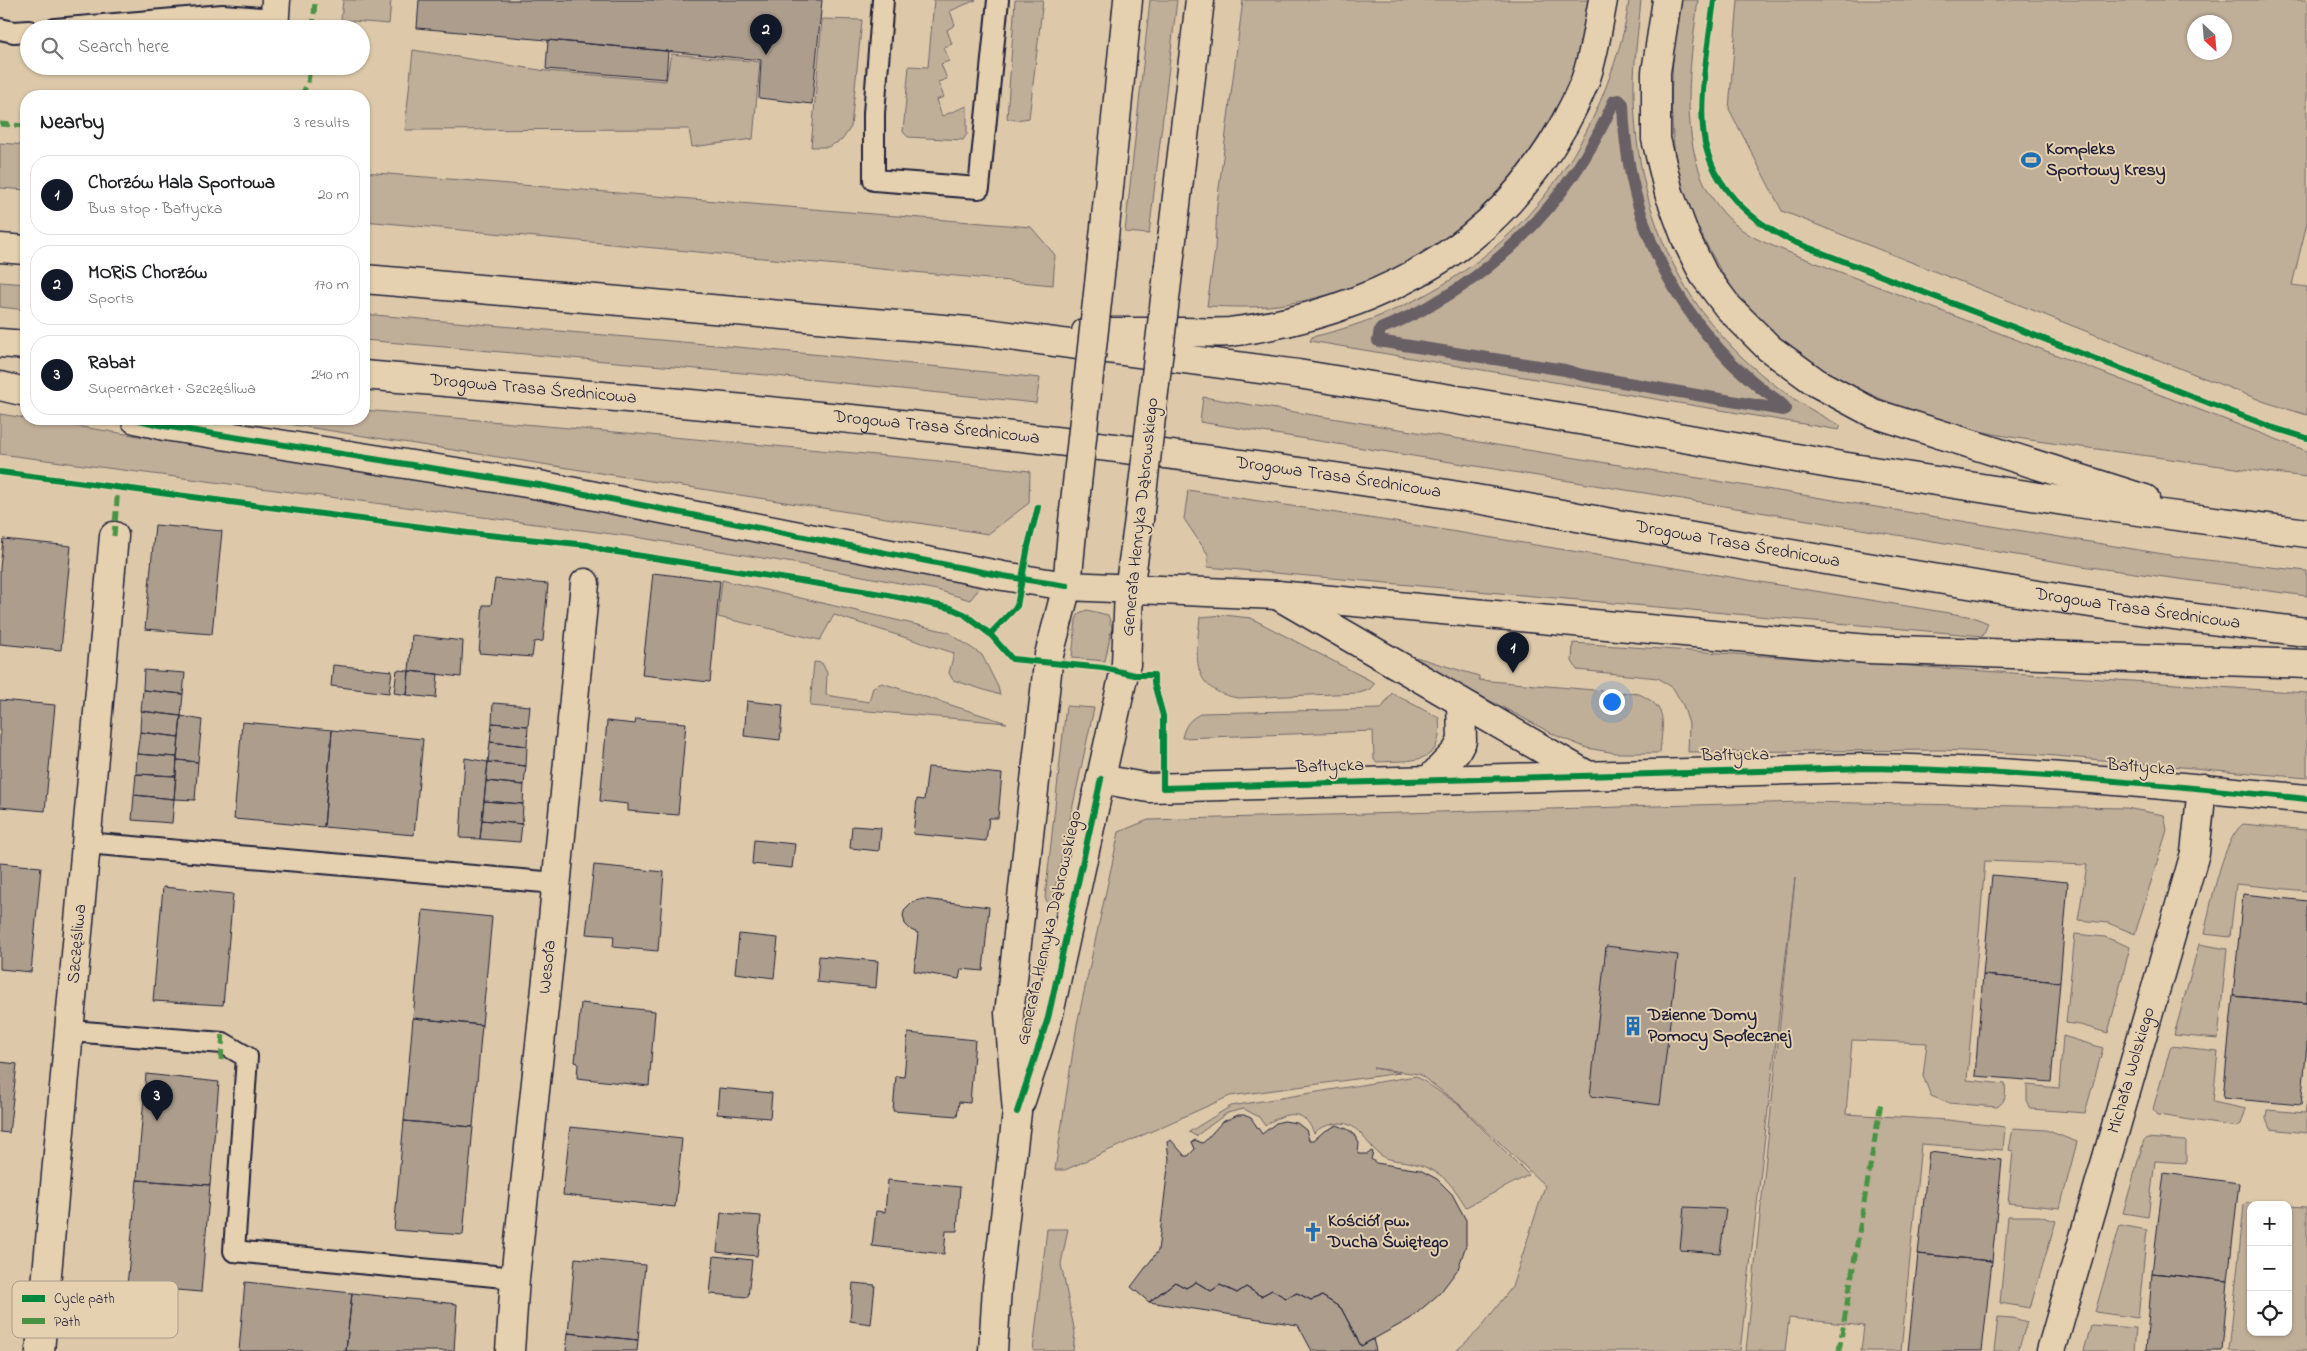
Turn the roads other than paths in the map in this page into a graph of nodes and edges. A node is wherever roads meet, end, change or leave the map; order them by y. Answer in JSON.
{"nodes":[{"id":1,"x":884,"y":0,"type":"edge"},
{"id":2,"x":998,"y":0,"type":"edge"},
{"id":3,"x":1128,"y":0,"type":"edge"},
{"id":4,"x":1200,"y":0,"type":"edge"},
{"id":5,"x":1603,"y":0,"type":"edge"},
{"id":6,"x":1666,"y":0,"type":"edge"},
{"id":7,"x":275,"y":16,"type":"edge"},
{"id":8,"x":163,"y":20,"type":"edge"},
{"id":9,"x":0,"y":29,"type":"edge"},
{"id":10,"x":20,"y":32,"type":"edge"},
{"id":11,"x":0,"y":248,"type":"edge"},
{"id":12,"x":20,"y":250,"type":"edge"},
{"id":13,"x":370,"y":280,"type":"edge"},
{"id":14,"x":979,"y":332,"type":"junction"},
{"id":15,"x":0,"y":343,"type":"edge"},
{"id":16,"x":20,"y":345,"type":"edge"},
{"id":17,"x":370,"y":376,"type":"edge"},
{"id":18,"x":0,"y":386,"type":"edge"},
{"id":19,"x":20,"y":391,"type":"edge"},
{"id":20,"x":160,"y":425,"type":"edge"},
{"id":21,"x":2220,"y":523,"type":"junction"},
{"id":22,"x":2307,"y":533,"type":"edge"},
{"id":23,"x":114,"y":536,"type":"dead end"},
{"id":24,"x":585,"y":583,"type":"dead end"},
{"id":25,"x":1067,"y":586,"type":"junction"},
{"id":26,"x":1129,"y":590,"type":"junction"},
{"id":27,"x":1277,"y":595,"type":"junction"},
{"id":28,"x":2307,"y":632,"type":"edge"},
{"id":29,"x":2307,"y":664,"type":"edge"},
{"id":30,"x":1461,"y":702,"type":"junction"},
{"id":31,"x":1587,"y":775,"type":"junction"},
{"id":32,"x":1101,"y":779,"type":"junction"},
{"id":33,"x":1430,"y":779,"type":"junction"},
{"id":34,"x":2202,"y":788,"type":"junction"},
{"id":35,"x":2307,"y":798,"type":"edge"},
{"id":36,"x":86,"y":843,"type":"junction"},
{"id":37,"x":556,"y":883,"type":"junction"},
{"id":38,"x":71,"y":1031,"type":"junction"},
{"id":39,"x":1017,"y":1112,"type":"junction"},
{"id":40,"x":515,"y":1278,"type":"junction"},
{"id":41,"x":47,"y":1281,"type":"edge"},
{"id":42,"x":41,"y":1338,"type":"edge"},
{"id":43,"x":40,"y":1351,"type":"edge"},
{"id":44,"x":510,"y":1351,"type":"edge"},
{"id":45,"x":993,"y":1351,"type":"edge"},
{"id":46,"x":2051,"y":1351,"type":"edge"}],
"edges":[{"from":1,"to":2,"type":"lane"},
{"from":3,"to":25,"type":"main road","name":"Generała Henryka Dąbrowskiego","bridge":true},
{"from":4,"to":26,"type":"main road","name":"Generała Henryka Dąbrowskiego","bridge":true},
{"from":5,"to":14,"type":"main road"},
{"from":6,"to":21,"type":"main road"},
{"from":7,"to":8,"type":"lane"},
{"from":9,"to":10,"type":"lane"},
{"from":11,"to":12,"type":"main road"},
{"from":13,"to":14,"type":"main road"},
{"from":14,"to":21,"type":"main road"},
{"from":15,"to":16,"type":"main road"},
{"from":17,"to":28,"type":"main road","name":"Drogowa Trasa Średnicowa"},
{"from":18,"to":19,"type":"main road"},
{"from":20,"to":25,"type":"main road"},
{"from":21,"to":22,"type":"main road"},
{"from":23,"to":36,"type":"main road","name":"Szczęśliwa"},
{"from":24,"to":37,"type":"main road","name":"Wesoła"},
{"from":25,"to":26,"type":"main road"},
{"from":25,"to":39,"type":"main road","name":"Generała Henryka Dąbrowskiego"},
{"from":26,"to":27,"type":"main road"},
{"from":26,"to":32,"type":"main road","name":"Generała Henryka Dąbrowskiego"},
{"from":27,"to":29,"type":"main road"},
{"from":27,"to":30,"type":"main road"},
{"from":30,"to":31,"type":"main road"},
{"from":30,"to":33,"type":"main road"},
{"from":31,"to":33,"type":"main road","name":"Bałtycka"},
{"from":31,"to":34,"type":"main road","name":"Bałtycka"},
{"from":32,"to":33,"type":"main road","name":"Bałtycka"},
{"from":32,"to":39,"type":"main road","name":"Generała Henryka Dąbrowskiego"},
{"from":34,"to":35,"type":"main road","name":"Bałtycka"},
{"from":34,"to":46,"type":"main road","name":"Michała Wolskiego"},
{"from":36,"to":37,"type":"lane"},
{"from":36,"to":38,"type":"main road","name":"Szczęśliwa"},
{"from":37,"to":40,"type":"main road","name":"Wesoła"},
{"from":38,"to":40,"type":"lane"},
{"from":38,"to":41,"type":"main road","name":"Szczęśliwa"},
{"from":39,"to":45,"type":"main road","name":"Generała Henryka Dąbrowskiego"},
{"from":40,"to":44,"type":"main road","name":"Wesoła"},
{"from":42,"to":43,"type":"main road","name":"Szczęśliwa"}]}
